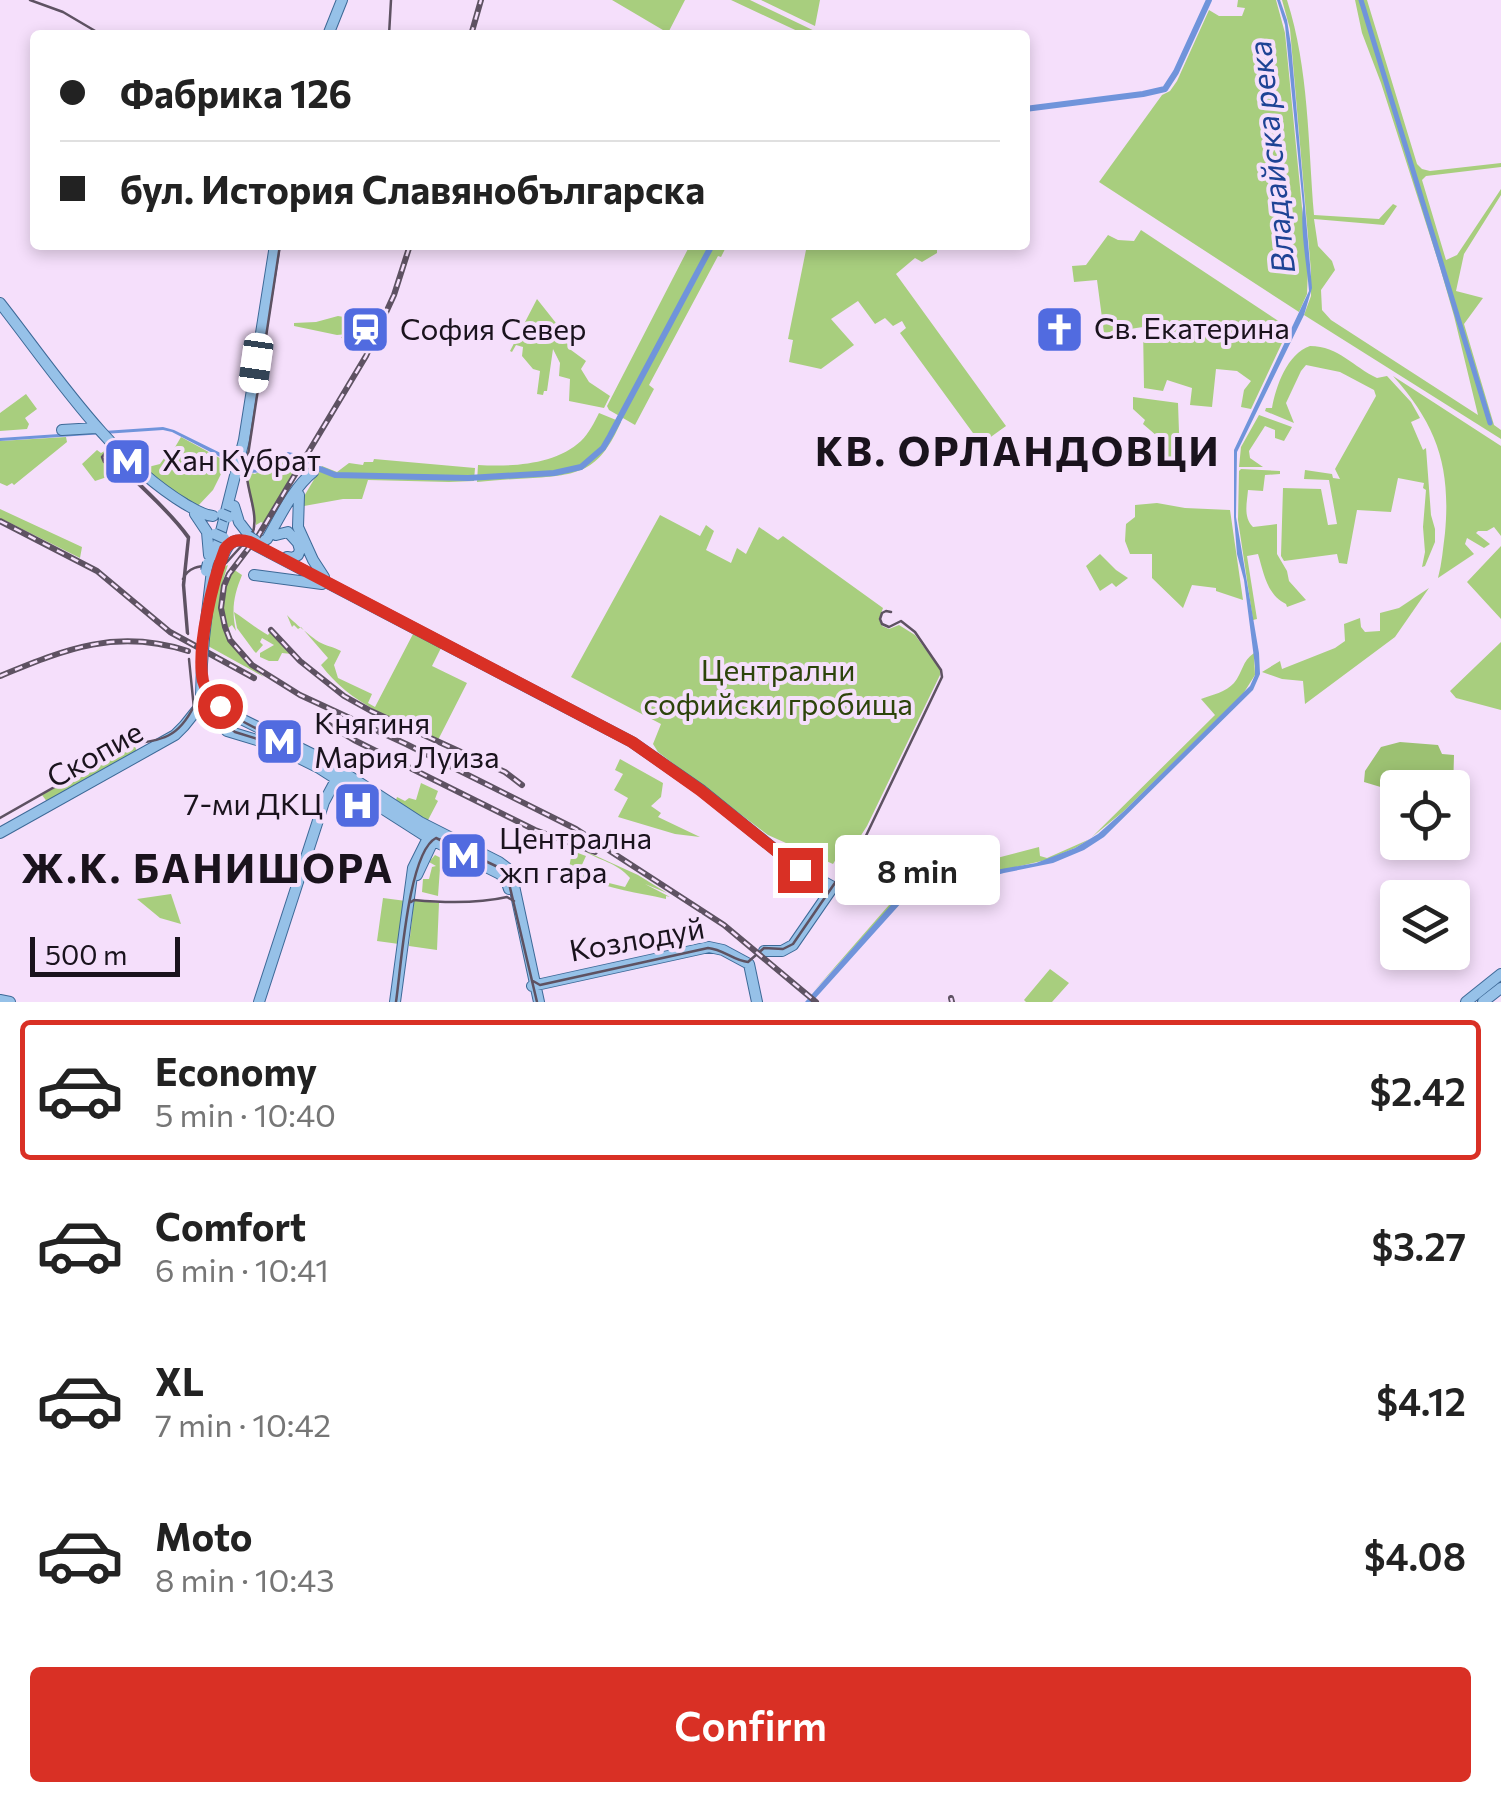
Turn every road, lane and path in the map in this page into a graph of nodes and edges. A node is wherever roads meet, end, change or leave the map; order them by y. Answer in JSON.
{"nodes":[{"id":1,"x":342,"y":0,"type":"edge"},
{"id":2,"x":330,"y":30,"type":"edge"},
{"id":3,"x":274,"y":250,"type":"edge"},
{"id":4,"x":0,"y":303,"type":"edge"},
{"id":5,"x":250,"y":400,"type":"junction"},
{"id":6,"x":94,"y":424,"type":"junction"},
{"id":7,"x":62,"y":430,"type":"dead end"},
{"id":8,"x":238,"y":465,"type":"junction"},
{"id":9,"x":313,"y":472,"type":"dead end"},
{"id":10,"x":300,"y":495,"type":"dead end"},
{"id":11,"x":223,"y":499,"type":"junction"},
{"id":12,"x":194,"y":511,"type":"junction"},
{"id":13,"x":227,"y":516,"type":"junction"},
{"id":14,"x":300,"y":533,"type":"junction"},
{"id":15,"x":245,"y":540,"type":"junction"},
{"id":16,"x":285,"y":558,"type":"junction"},
{"id":17,"x":214,"y":564,"type":"junction"},
{"id":18,"x":328,"y":581,"type":"junction"},
{"id":19,"x":202,"y":681,"type":"junction"},
{"id":20,"x":204,"y":708,"type":"junction"},
{"id":21,"x":231,"y":714,"type":"junction"},
{"id":22,"x":227,"y":732,"type":"junction"},
{"id":23,"x":339,"y":774,"type":"junction"},
{"id":24,"x":0,"y":835,"type":"edge"},
{"id":25,"x":433,"y":835,"type":"junction"},
{"id":26,"x":745,"y":962,"type":"junction"},
{"id":27,"x":1501,"y":974,"type":"edge"},
{"id":28,"x":534,"y":987,"type":"junction"},
{"id":29,"x":1501,"y":988,"type":"edge"},
{"id":30,"x":0,"y":1000,"type":"edge"},
{"id":31,"x":10,"y":1002,"type":"edge"},
{"id":32,"x":262,"y":1002,"type":"edge"},
{"id":33,"x":397,"y":1002,"type":"edge"},
{"id":34,"x":537,"y":1002,"type":"edge"},
{"id":35,"x":755,"y":1002,"type":"edge"},
{"id":36,"x":1466,"y":1002,"type":"edge"},
{"id":37,"x":1483,"y":1002,"type":"edge"}],
"edges":[{"from":1,"to":2,"type":"main road"},
{"from":3,"to":5,"type":"main road"},
{"from":4,"to":6,"type":"main road"},
{"from":5,"to":8,"type":"main road"},
{"from":5,"to":8,"type":"main road"},
{"from":6,"to":7,"type":"main road"},
{"from":6,"to":12,"type":"main road"},
{"from":8,"to":11,"type":"main road"},
{"from":8,"to":13,"type":"main road"},
{"from":8,"to":17,"type":"main road"},
{"from":9,"to":15,"type":"main road"},
{"from":10,"to":14,"type":"main road"},
{"from":11,"to":12,"type":"main road"},
{"from":11,"to":13,"type":"main road"},
{"from":12,"to":13,"type":"main road"},
{"from":12,"to":15,"type":"main road"},
{"from":12,"to":17,"type":"main road"},
{"from":13,"to":15,"type":"main road"},
{"from":13,"to":15,"type":"main road"},
{"from":13,"to":15,"type":"main road"},
{"from":14,"to":16,"type":"main road"},
{"from":14,"to":18,"type":"main road"},
{"from":15,"to":16,"type":"main road"},
{"from":15,"to":17,"type":"main road"},
{"from":15,"to":17,"type":"main road"},
{"from":16,"to":18,"type":"main road"},
{"from":16,"to":18,"type":"main road"},
{"from":17,"to":19,"type":"main road","bridge":true},
{"from":18,"to":26,"type":"main road"},
{"from":19,"to":20,"type":"main road"},
{"from":19,"to":21,"type":"main road"},
{"from":20,"to":21,"type":"main road"},
{"from":20,"to":22,"type":"main road"},
{"from":20,"to":24,"type":"main road","name":"Скопие"},
{"from":21,"to":22,"type":"main road"},
{"from":21,"to":23,"type":"main road"},
{"from":22,"to":23,"type":"main road"},
{"from":23,"to":25,"type":"main road"},
{"from":23,"to":32,"type":"main road"},
{"from":25,"to":28,"type":"main road"},
{"from":25,"to":33,"type":"main road"},
{"from":26,"to":28,"type":"main road","name":"Козлодуй"},
{"from":26,"to":35,"type":"main road"},
{"from":26,"to":35,"type":"main road"},
{"from":27,"to":36,"type":"main road"},
{"from":28,"to":34,"type":"main road"},
{"from":29,"to":37,"type":"main road"},
{"from":30,"to":31,"type":"main road"}]}
